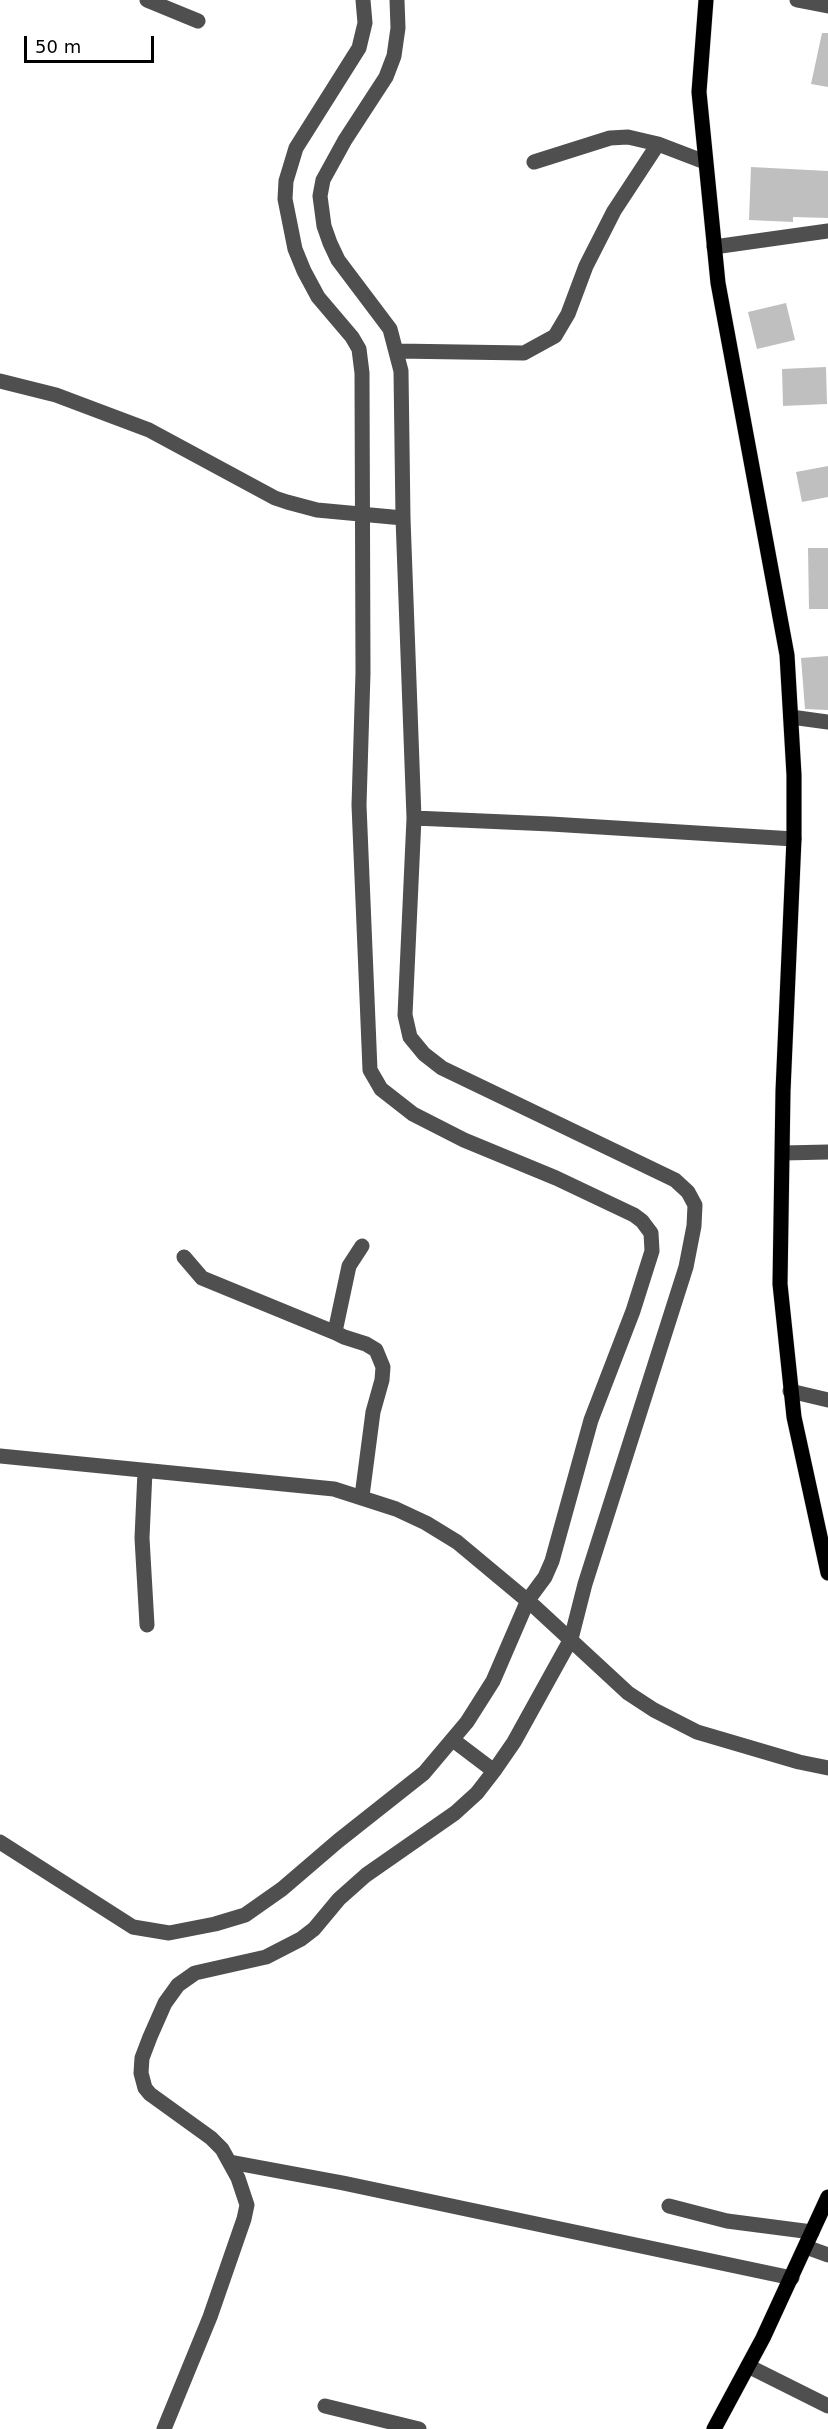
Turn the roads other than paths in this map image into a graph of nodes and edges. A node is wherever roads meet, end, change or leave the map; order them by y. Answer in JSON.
{"nodes":[{"id":1,"x":147,"y":0,"type":"edge"},
{"id":2,"x":363,"y":0,"type":"edge"},
{"id":3,"x":397,"y":0,"type":"edge"},
{"id":4,"x":706,"y":0,"type":"edge"},
{"id":5,"x":797,"y":0,"type":"edge"},
{"id":6,"x":828,"y":6,"type":"edge"},
{"id":7,"x":198,"y":21,"type":"dead end"},
{"id":8,"x":658,"y":144,"type":"junction"},
{"id":9,"x":534,"y":162,"type":"dead end"},
{"id":10,"x":705,"y":162,"type":"junction"},
{"id":11,"x":828,"y":231,"type":"edge"},
{"id":12,"x":714,"y":247,"type":"junction"},
{"id":13,"x":397,"y":351,"type":"junction"},
{"id":14,"x":0,"y":381,"type":"edge"},
{"id":15,"x":366,"y":514,"type":"junction"},
{"id":16,"x":399,"y":518,"type":"junction"},
{"id":17,"x":791,"y":717,"type":"junction"},
{"id":18,"x":828,"y":722,"type":"edge"},
{"id":19,"x":414,"y":818,"type":"junction"},
{"id":20,"x":794,"y":839,"type":"junction"},
{"id":21,"x":828,"y":1152,"type":"edge"},
{"id":22,"x":783,"y":1153,"type":"junction"},
{"id":23,"x":362,"y":1246,"type":"dead end"},
{"id":24,"x":184,"y":1257,"type":"dead end"},
{"id":25,"x":336,"y":1333,"type":"junction"},
{"id":26,"x":790,"y":1391,"type":"junction"},
{"id":27,"x":828,"y":1400,"type":"edge"},
{"id":28,"x":0,"y":1456,"type":"edge"},
{"id":29,"x":145,"y":1471,"type":"junction"},
{"id":30,"x":362,"y":1496,"type":"junction"},
{"id":31,"x":828,"y":1573,"type":"edge"},
{"id":32,"x":531,"y":1604,"type":"junction"},
{"id":33,"x":147,"y":1625,"type":"dead end"},
{"id":34,"x":568,"y":1636,"type":"junction"},
{"id":35,"x":457,"y":1742,"type":"junction"},
{"id":36,"x":490,"y":1767,"type":"junction"},
{"id":37,"x":828,"y":1768,"type":"edge"},
{"id":38,"x":0,"y":1842,"type":"edge"},
{"id":39,"x":230,"y":2163,"type":"junction"},
{"id":40,"x":828,"y":2197,"type":"edge"},
{"id":41,"x":669,"y":2206,"type":"dead end"},
{"id":42,"x":812,"y":2232,"type":"junction"},
{"id":43,"x":806,"y":2247,"type":"junction"},
{"id":44,"x":828,"y":2255,"type":"edge"},
{"id":45,"x":792,"y":2278,"type":"junction"},
{"id":46,"x":748,"y":2366,"type":"junction"},
{"id":47,"x":325,"y":2406,"type":"dead end"},
{"id":48,"x":828,"y":2406,"type":"edge"},
{"id":49,"x":164,"y":2429,"type":"edge"},
{"id":50,"x":419,"y":2429,"type":"edge"},
{"id":51,"x":714,"y":2429,"type":"edge"}],
"edges":[{"from":1,"to":7,"type":"street"},
{"from":2,"to":15,"type":"street"},
{"from":3,"to":13,"type":"street"},
{"from":4,"to":10,"type":"main road"},
{"from":5,"to":6,"type":"street"},
{"from":8,"to":9,"type":"street"},
{"from":8,"to":10,"type":"street"},
{"from":8,"to":13,"type":"street"},
{"from":10,"to":12,"type":"main road"},
{"from":11,"to":12,"type":"street"},
{"from":12,"to":17,"type":"main road"},
{"from":13,"to":16,"type":"street"},
{"from":14,"to":15,"type":"street"},
{"from":15,"to":16,"type":"street"},
{"from":15,"to":32,"type":"street"},
{"from":16,"to":19,"type":"street"},
{"from":17,"to":18,"type":"street"},
{"from":17,"to":20,"type":"main road"},
{"from":19,"to":20,"type":"street"},
{"from":19,"to":34,"type":"street"},
{"from":20,"to":22,"type":"main road"},
{"from":21,"to":22,"type":"street"},
{"from":22,"to":26,"type":"main road"},
{"from":23,"to":25,"type":"street"},
{"from":24,"to":25,"type":"street"},
{"from":25,"to":30,"type":"street"},
{"from":26,"to":27,"type":"street"},
{"from":26,"to":31,"type":"main road"},
{"from":28,"to":29,"type":"street"},
{"from":29,"to":30,"type":"street"},
{"from":29,"to":33,"type":"street"},
{"from":30,"to":32,"type":"street"},
{"from":32,"to":34,"type":"street"},
{"from":32,"to":35,"type":"street"},
{"from":34,"to":36,"type":"street"},
{"from":34,"to":37,"type":"street"},
{"from":35,"to":36,"type":"street"},
{"from":35,"to":38,"type":"street"},
{"from":36,"to":39,"type":"street"},
{"from":39,"to":45,"type":"street"},
{"from":39,"to":49,"type":"street"},
{"from":40,"to":42,"type":"main road"},
{"from":41,"to":42,"type":"street"},
{"from":42,"to":43,"type":"main road"},
{"from":43,"to":44,"type":"street"},
{"from":43,"to":45,"type":"main road"},
{"from":45,"to":46,"type":"main road"},
{"from":46,"to":48,"type":"street"},
{"from":46,"to":51,"type":"main road"},
{"from":47,"to":50,"type":"street"}]}
